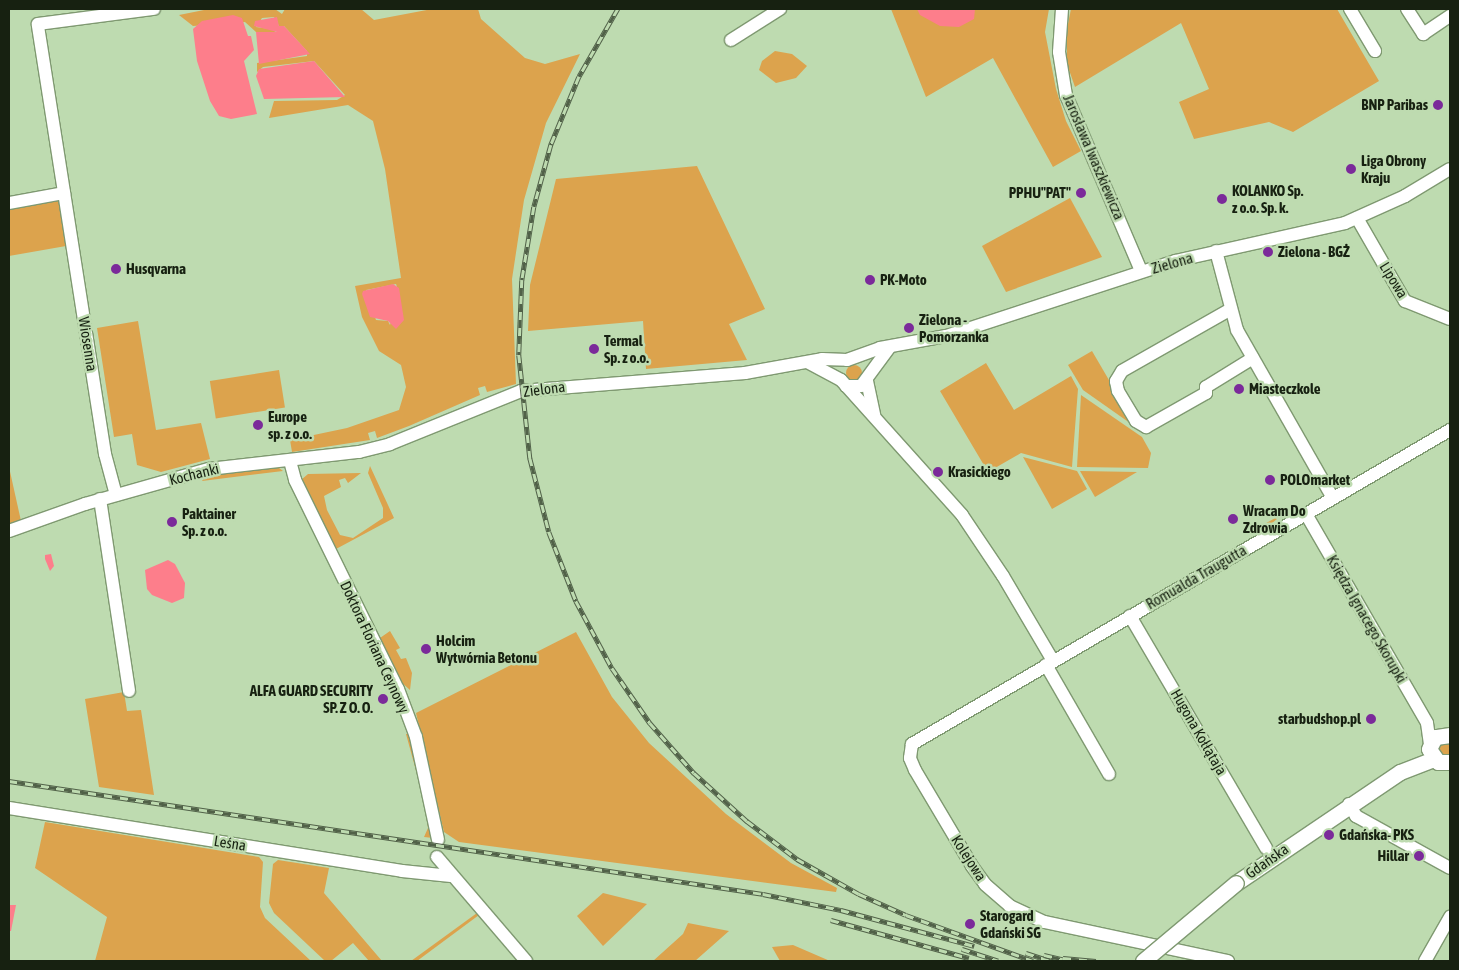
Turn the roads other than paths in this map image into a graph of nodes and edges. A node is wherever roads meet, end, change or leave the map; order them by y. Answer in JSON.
{"nodes":[{"id":1,"x":154,"y":9,"type":"edge"},
{"id":2,"x":780,"y":9,"type":"edge"},
{"id":3,"x":1062,"y":9,"type":"edge"},
{"id":4,"x":1350,"y":9,"type":"edge"},
{"id":5,"x":1407,"y":9,"type":"edge"},
{"id":6,"x":1450,"y":16,"type":"edge"},
{"id":7,"x":731,"y":40,"type":"dead end"},
{"id":8,"x":1375,"y":51,"type":"dead end"},
{"id":9,"x":1450,"y":169,"type":"edge"},
{"id":10,"x":64,"y":193,"type":"junction"},
{"id":11,"x":9,"y":203,"type":"edge"},
{"id":12,"x":1357,"y":218,"type":"junction"},
{"id":13,"x":1216,"y":251,"type":"junction"},
{"id":14,"x":1142,"y":272,"type":"junction"},
{"id":15,"x":1231,"y":309,"type":"junction"},
{"id":16,"x":1450,"y":319,"type":"edge"},
{"id":17,"x":889,"y":348,"type":"junction"},
{"id":18,"x":1253,"y":358,"type":"junction"},
{"id":19,"x":850,"y":359,"type":"junction"},
{"id":20,"x":810,"y":363,"type":"junction"},
{"id":21,"x":868,"y":378,"type":"junction"},
{"id":22,"x":843,"y":383,"type":"junction"},
{"id":23,"x":874,"y":415,"type":"junction"},
{"id":24,"x":1450,"y":430,"type":"edge"},
{"id":25,"x":290,"y":461,"type":"junction"},
{"id":26,"x":116,"y":495,"type":"junction"},
{"id":27,"x":1333,"y":498,"type":"junction"},
{"id":28,"x":100,"y":499,"type":"junction"},
{"id":29,"x":1306,"y":514,"type":"junction"},
{"id":30,"x":9,"y":531,"type":"edge"},
{"id":31,"x":1130,"y":616,"type":"junction"},
{"id":32,"x":1049,"y":663,"type":"junction"},
{"id":33,"x":129,"y":691,"type":"dead end"},
{"id":34,"x":1427,"y":723,"type":"junction"},
{"id":35,"x":1448,"y":735,"type":"edge"},
{"id":36,"x":919,"y":738,"type":"joint"},
{"id":37,"x":1440,"y":757,"type":"edge"},
{"id":38,"x":1109,"y":774,"type":"dead end"},
{"id":39,"x":1349,"y":804,"type":"junction"},
{"id":40,"x":9,"y":808,"type":"edge"},
{"id":41,"x":438,"y":840,"type":"dead end"},
{"id":42,"x":1266,"y":848,"type":"dead end"},
{"id":43,"x":437,"y":857,"type":"dead end"},
{"id":44,"x":1450,"y":868,"type":"edge"},
{"id":45,"x":450,"y":876,"type":"junction"},
{"id":46,"x":1450,"y":917,"type":"edge"},
{"id":47,"x":526,"y":961,"type":"edge"},
{"id":48,"x":1143,"y":961,"type":"edge"},
{"id":49,"x":1228,"y":961,"type":"edge"},
{"id":50,"x":1425,"y":961,"type":"edge"}],
"edges":[{"from":1,"to":10,"type":"street","name":"Wiosenna"},
{"from":2,"to":7,"type":"street"},
{"from":3,"to":14,"type":"street","name":"Jarosława Iwaszkiewicza"},
{"from":4,"to":8,"type":"street"},
{"from":5,"to":6,"type":"street"},
{"from":9,"to":12,"type":"street","name":"Zielona"},
{"from":10,"to":11,"type":"street"},
{"from":10,"to":26,"type":"street","name":"Wiosenna"},
{"from":12,"to":13,"type":"street","name":"Zielona"},
{"from":12,"to":16,"type":"street","name":"Lipowa"},
{"from":13,"to":14,"type":"street","name":"Zielona"},
{"from":13,"to":15,"type":"street"},
{"from":14,"to":17,"type":"street","name":"Zielona"},
{"from":15,"to":18,"type":"street"},
{"from":15,"to":18,"type":"street"},
{"from":17,"to":19,"type":"street","name":"Zielona"},
{"from":17,"to":21,"type":"street"},
{"from":18,"to":27,"type":"street"},
{"from":19,"to":20,"type":"street","name":"Zielona"},
{"from":19,"to":21,"type":"street"},
{"from":19,"to":22,"type":"street"},
{"from":20,"to":22,"type":"street"},
{"from":20,"to":25,"type":"street","name":"Zielona"},
{"from":21,"to":22,"type":"street"},
{"from":21,"to":23,"type":"street"},
{"from":22,"to":23,"type":"street"},
{"from":23,"to":32,"type":"street"},
{"from":24,"to":27,"type":"street","name":"Romualda Traugutta"},
{"from":25,"to":26,"type":"street","name":"Kochanki"},
{"from":25,"to":41,"type":"street","name":"Doktora Floriana Ceynowy"},
{"from":26,"to":28,"type":"street","name":"Kochanki"},
{"from":27,"to":29,"type":"street","name":"Romualda Traugutta"},
{"from":28,"to":30,"type":"street","name":"Kochanki"},
{"from":28,"to":33,"type":"street"},
{"from":29,"to":31,"type":"street","name":"Romualda Traugutta"},
{"from":29,"to":34,"type":"street","name":"Księdza Ignacego Skorupki"},
{"from":31,"to":32,"type":"street","name":"Romualda Traugutta"},
{"from":31,"to":42,"type":"street","name":"Hugona Kołłątaja"},
{"from":32,"to":36,"type":"street","name":"Romualda Traugutta"},
{"from":32,"to":38,"type":"street"},
{"from":34,"to":35,"type":"street","name":"Księdza Ignacego Skorupki"},
{"from":34,"to":37,"type":"street","name":"Księdza Ignacego Skorupki"},
{"from":35,"to":37,"type":"main road","name":"Gdańska"},
{"from":36,"to":49,"type":"street","name":"Kolejowa"},
{"from":37,"to":39,"type":"main road","name":"Gdańska"},
{"from":39,"to":44,"type":"street"},
{"from":39,"to":48,"type":"main road","name":"Gdańska","bridge":true},
{"from":40,"to":45,"type":"street","name":"Leśna"},
{"from":43,"to":45,"type":"street"},
{"from":45,"to":47,"type":"street"},
{"from":46,"to":50,"type":"street"}]}
